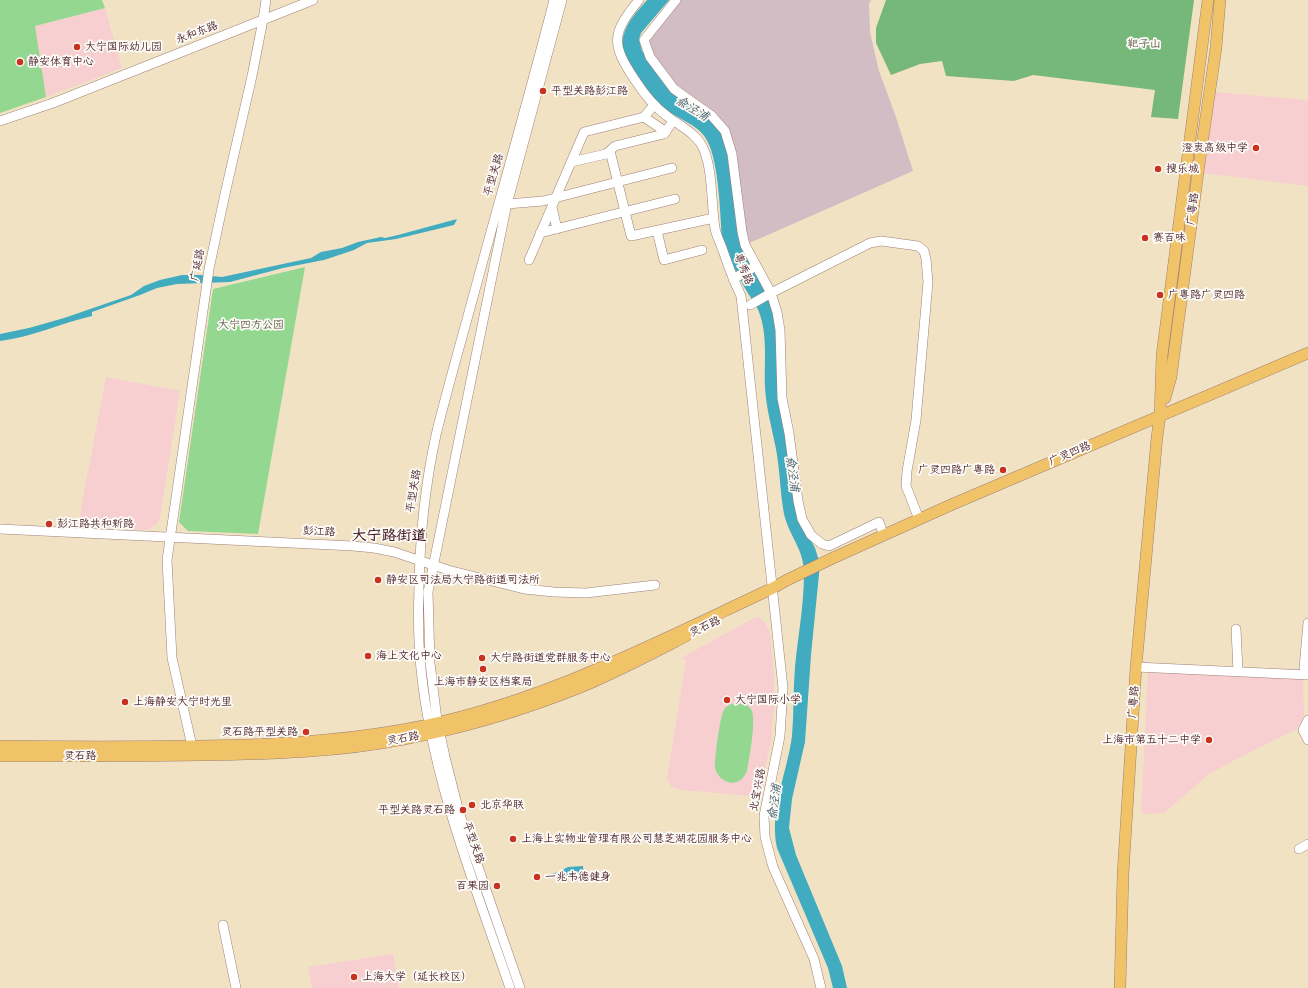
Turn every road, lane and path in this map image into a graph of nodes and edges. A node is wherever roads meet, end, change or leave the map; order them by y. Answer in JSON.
{"nodes":[{"id":1,"x":266,"y":0,"type":"edge"},
{"id":2,"x":313,"y":0,"type":"edge"},
{"id":3,"x":554,"y":0,"type":"edge"},
{"id":4,"x":562,"y":0,"type":"edge"},
{"id":5,"x":639,"y":0,"type":"edge"},
{"id":6,"x":676,"y":0,"type":"edge"},
{"id":7,"x":1208,"y":0,"type":"edge"},
{"id":8,"x":1220,"y":0,"type":"edge"},
{"id":9,"x":263,"y":20,"type":"junction"},
{"id":10,"x":654,"y":105,"type":"junction"},
{"id":11,"x":644,"y":117,"type":"junction"},
{"id":12,"x":0,"y":121,"type":"edge"},
{"id":13,"x":673,"y":121,"type":"junction"},
{"id":14,"x":666,"y":132,"type":"junction"},
{"id":15,"x":610,"y":151,"type":"junction"},
{"id":16,"x":571,"y":162,"type":"junction"},
{"id":17,"x":672,"y":168,"type":"dead end"},
{"id":18,"x":617,"y":182,"type":"junction"},
{"id":19,"x":555,"y":198,"type":"junction"},
{"id":20,"x":675,"y":199,"type":"dead end"},
{"id":21,"x":507,"y":204,"type":"junction"},
{"id":22,"x":552,"y":207,"type":"junction"},
{"id":23,"x":624,"y":211,"type":"junction"},
{"id":24,"x":714,"y":218,"type":"junction"},
{"id":25,"x":557,"y":229,"type":"junction"},
{"id":26,"x":657,"y":231,"type":"junction"},
{"id":27,"x":540,"y":233,"type":"junction"},
{"id":28,"x":702,"y":250,"type":"dead end"},
{"id":29,"x":529,"y":260,"type":"dead end"},
{"id":30,"x":756,"y":266,"type":"junction"},
{"id":31,"x":733,"y":279,"type":"junction"},
{"id":32,"x":770,"y":294,"type":"junction"},
{"id":33,"x":750,"y":305,"type":"dead end"},
{"id":34,"x":1308,"y":352,"type":"edge"},
{"id":35,"x":1160,"y":416,"type":"junction"},
{"id":36,"x":919,"y":519,"type":"junction"},
{"id":37,"x":0,"y":529,"type":"edge"},
{"id":38,"x":884,"y":536,"type":"junction"},
{"id":39,"x":170,"y":537,"type":"junction"},
{"id":40,"x":420,"y":560,"type":"junction"},
{"id":41,"x":434,"y":565,"type":"junction"},
{"id":42,"x":787,"y":580,"type":"joint"},
{"id":43,"x":655,"y":585,"type":"dead end"},
{"id":44,"x":773,"y":588,"type":"junction"},
{"id":45,"x":1308,"y":623,"type":"edge"},
{"id":46,"x":1236,"y":630,"type":"dead end"},
{"id":47,"x":1136,"y":667,"type":"junction"},
{"id":48,"x":1238,"y":671,"type":"junction"},
{"id":49,"x":1308,"y":674,"type":"edge"},
{"id":50,"x":1308,"y":720,"type":"edge"},
{"id":51,"x":434,"y":728,"type":"junction"},
{"id":52,"x":1308,"y":740,"type":"edge"},
{"id":53,"x":0,"y":746,"type":"edge"},
{"id":54,"x":192,"y":746,"type":"junction"},
{"id":55,"x":0,"y":756,"type":"edge"},
{"id":56,"x":1308,"y":844,"type":"edge"},
{"id":57,"x":1299,"y":849,"type":"dead end"},
{"id":58,"x":223,"y":926,"type":"dead end"},
{"id":59,"x":236,"y":988,"type":"edge"},
{"id":60,"x":510,"y":988,"type":"edge"},
{"id":61,"x":520,"y":988,"type":"edge"},
{"id":62,"x":821,"y":988,"type":"edge"},
{"id":63,"x":1120,"y":988,"type":"edge"}],
"edges":[{"from":1,"to":9,"type":"street","name":"广延路"},
{"from":2,"to":9,"type":"street","name":"永和东路"},
{"from":3,"to":40,"type":"street","name":"平型关路"},
{"from":4,"to":21,"type":"street","name":"平型关路"},
{"from":5,"to":10,"type":"street","name":"粤秀路"},
{"from":6,"to":30,"type":"street"},
{"from":7,"to":35,"type":"main road","name":"广粤路"},
{"from":8,"to":35,"type":"main road","name":"广粤路"},
{"from":9,"to":12,"type":"street","name":"永和东路"},
{"from":9,"to":39,"type":"street","name":"广延路"},
{"from":10,"to":11,"type":"street"},
{"from":10,"to":13,"type":"street","name":"粤秀路"},
{"from":11,"to":14,"type":"street"},
{"from":11,"to":16,"type":"street"},
{"from":13,"to":14,"type":"street"},
{"from":13,"to":24,"type":"street","name":"粤秀路"},
{"from":14,"to":15,"type":"street"},
{"from":15,"to":16,"type":"street"},
{"from":15,"to":18,"type":"street"},
{"from":16,"to":19,"type":"street"},
{"from":17,"to":18,"type":"street"},
{"from":18,"to":19,"type":"street"},
{"from":18,"to":23,"type":"street"},
{"from":19,"to":21,"type":"street"},
{"from":19,"to":22,"type":"street"},
{"from":20,"to":23,"type":"street"},
{"from":21,"to":41,"type":"street","name":"平型关路"},
{"from":22,"to":25,"type":"street"},
{"from":22,"to":27,"type":"street"},
{"from":23,"to":25,"type":"street"},
{"from":23,"to":26,"type":"street"},
{"from":24,"to":26,"type":"street"},
{"from":24,"to":31,"type":"street","name":"粤秀路"},
{"from":25,"to":27,"type":"street"},
{"from":26,"to":28,"type":"street"},
{"from":27,"to":29,"type":"street"},
{"from":30,"to":31,"type":"street"},
{"from":30,"to":32,"type":"street"},
{"from":31,"to":44,"type":"street","name":"粤秀路"},
{"from":32,"to":33,"type":"street"},
{"from":32,"to":36,"type":"street"},
{"from":32,"to":38,"type":"street"},
{"from":34,"to":35,"type":"main road","name":"广灵四路"},
{"from":35,"to":36,"type":"main road","name":"广灵四路"},
{"from":35,"to":47,"type":"main road","name":"广粤路"},
{"from":36,"to":38,"type":"main road","name":"广灵四路"},
{"from":37,"to":39,"type":"street","name":"彭江路"},
{"from":38,"to":42,"type":"main road","name":"广灵四路"},
{"from":39,"to":40,"type":"street","name":"彭江路"},
{"from":39,"to":54,"type":"street","name":"广延路"},
{"from":40,"to":41,"type":"street","name":"彭江路"},
{"from":40,"to":51,"type":"street","name":"平型关路"},
{"from":41,"to":43,"type":"street","name":"彭江路"},
{"from":41,"to":51,"type":"street","name":"平型关路"},
{"from":42,"to":44,"type":"main road","name":"灵石路"},
{"from":44,"to":51,"type":"main road","name":"灵石路"},
{"from":44,"to":62,"type":"street","name":"北宝兴路"},
{"from":45,"to":49,"type":"street"},
{"from":46,"to":48,"type":"street"},
{"from":47,"to":48,"type":"street"},
{"from":47,"to":63,"type":"main road","name":"广粤路"},
{"from":48,"to":49,"type":"street"},
{"from":50,"to":52,"type":"street"},
{"from":51,"to":54,"type":"main road","name":"灵石路"},
{"from":51,"to":55,"type":"main road","name":"灵石路"},
{"from":51,"to":60,"type":"street","name":"平型关路"},
{"from":51,"to":61,"type":"street","name":"平型关路"},
{"from":53,"to":54,"type":"main road","name":"灵石路"},
{"from":56,"to":57,"type":"street"},
{"from":58,"to":59,"type":"street"}]}
